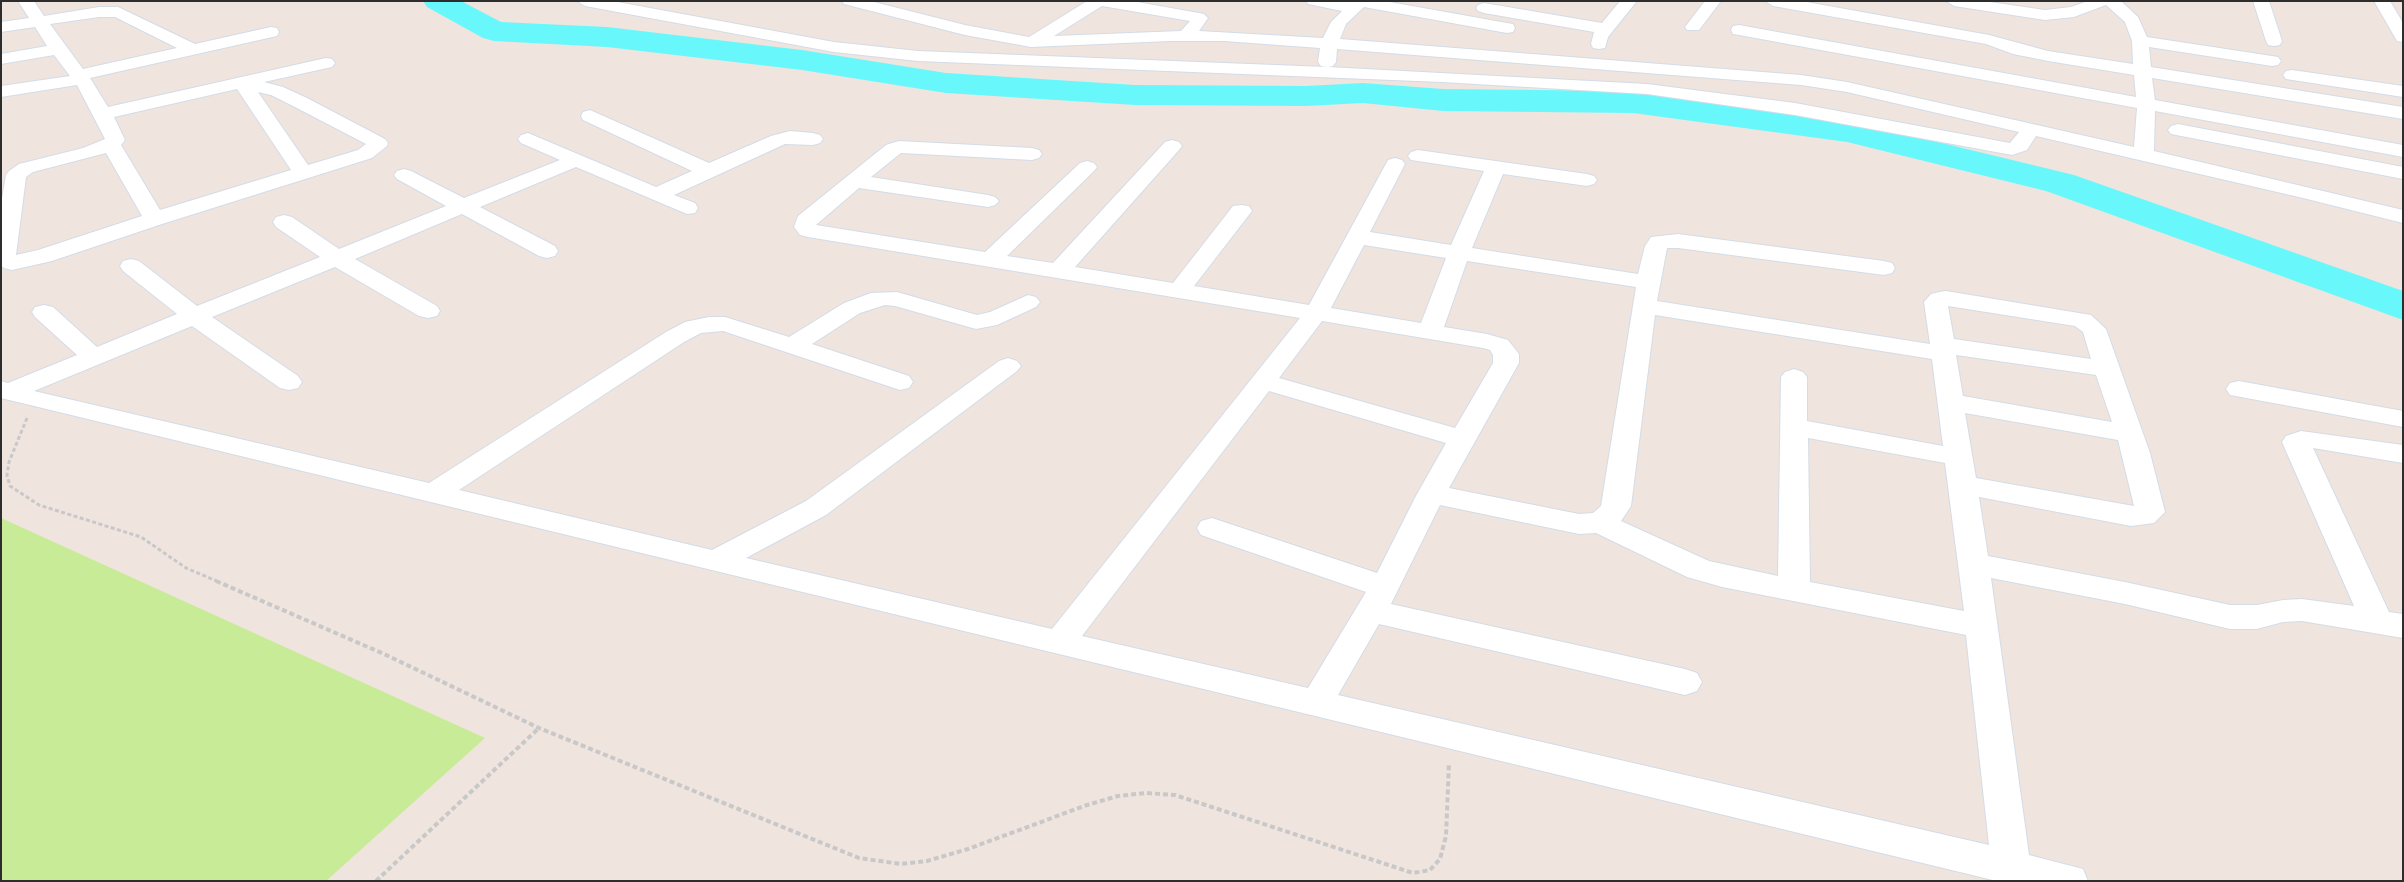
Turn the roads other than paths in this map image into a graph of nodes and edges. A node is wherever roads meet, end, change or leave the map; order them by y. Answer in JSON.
{"nodes":[{"id":1,"x":26,"y":1,"type":"edge"},
{"id":2,"x":585,"y":1,"type":"edge"},
{"id":3,"x":850,"y":1,"type":"edge"},
{"id":4,"x":1098,"y":1,"type":"edge"},
{"id":5,"x":1102,"y":1,"type":"edge"},
{"id":6,"x":1314,"y":1,"type":"edge"},
{"id":7,"x":1541,"y":1,"type":"edge"},
{"id":8,"x":1629,"y":1,"type":"edge"},
{"id":9,"x":1773,"y":1,"type":"edge"},
{"id":10,"x":1877,"y":1,"type":"edge"},
{"id":11,"x":1954,"y":1,"type":"edge"},
{"id":12,"x":2103,"y":1,"type":"edge"},
{"id":13,"x":2111,"y":1,"type":"edge"},
{"id":14,"x":2261,"y":1,"type":"edge"},
{"id":15,"x":2382,"y":1,"type":"edge"},
{"id":16,"x":2398,"y":1,"type":"edge"},
{"id":17,"x":2403,"y":2,"type":"edge"},
{"id":18,"x":1706,"y":3,"type":"edge"},
{"id":19,"x":1359,"y":4,"type":"edge"},
{"id":20,"x":687,"y":5,"type":"dead end"},
{"id":21,"x":1468,"y":5,"type":"dead end"},
{"id":22,"x":664,"y":16,"type":"junction"},
{"id":23,"x":1527,"y":16,"type":"junction"},
{"id":24,"x":1868,"y":18,"type":"junction"},
{"id":25,"x":921,"y":19,"type":"junction"},
{"id":26,"x":39,"y":20,"type":"junction"},
{"id":27,"x":1,"y":27,"type":"edge"},
{"id":28,"x":1693,"y":27,"type":"dead end"},
{"id":29,"x":1508,"y":28,"type":"dead end"},
{"id":30,"x":1605,"y":29,"type":"junction"},
{"id":31,"x":1739,"y":30,"type":"dead end"},
{"id":32,"x":271,"y":32,"type":"dead end"},
{"id":33,"x":1186,"y":36,"type":"junction"},
{"id":34,"x":2403,"y":37,"type":"edge"},
{"id":35,"x":2140,"y":41,"type":"junction"},
{"id":36,"x":2274,"y":41,"type":"dead end"},
{"id":37,"x":1031,"y":42,"type":"junction"},
{"id":38,"x":1329,"y":44,"type":"junction"},
{"id":39,"x":58,"y":49,"type":"junction"},
{"id":40,"x":194,"y":50,"type":"junction"},
{"id":41,"x":877,"y":52,"type":"junction"},
{"id":42,"x":1,"y":59,"type":"edge"},
{"id":43,"x":1007,"y":60,"type":"junction"},
{"id":44,"x":2272,"y":61,"type":"dead end"},
{"id":45,"x":326,"y":63,"type":"dead end"},
{"id":46,"x":1602,"y":63,"type":"junction"},
{"id":47,"x":1850,"y":69,"type":"junction"},
{"id":48,"x":2144,"y":71,"type":"junction"},
{"id":49,"x":1326,"y":73,"type":"junction"},
{"id":50,"x":2292,"y":75,"type":"dead end"},
{"id":51,"x":81,"y":77,"type":"junction"},
{"id":52,"x":242,"y":83,"type":"junction"},
{"id":53,"x":1,"y":92,"type":"edge"},
{"id":54,"x":2403,"y":92,"type":"edge"},
{"id":55,"x":2403,"y":113,"type":"edge"},
{"id":56,"x":103,"y":114,"type":"junction"},
{"id":57,"x":2145,"y":115,"type":"junction"},
{"id":58,"x":590,"y":116,"type":"dead end"},
{"id":59,"x":1858,"y":120,"type":"junction"},
{"id":60,"x":2030,"y":129,"type":"junction"},
{"id":61,"x":528,"y":139,"type":"dead end"},
{"id":62,"x":813,"y":139,"type":"dead end"},
{"id":63,"x":111,"y":144,"type":"junction"},
{"id":64,"x":1172,"y":146,"type":"dead end"},
{"id":65,"x":2403,"y":151,"type":"edge"},
{"id":66,"x":1032,"y":154,"type":"dead end"},
{"id":67,"x":2144,"y":154,"type":"junction"},
{"id":68,"x":1418,"y":156,"type":"dead end"},
{"id":69,"x":577,"y":160,"type":"junction"},
{"id":70,"x":1395,"y":164,"type":"dead end"},
{"id":71,"x":1087,"y":167,"type":"dead end"},
{"id":72,"x":1496,"y":167,"type":"junction"},
{"id":73,"x":709,"y":171,"type":"junction"},
{"id":74,"x":2403,"y":173,"type":"edge"},
{"id":75,"x":303,"y":174,"type":"junction"},
{"id":76,"x":404,"y":176,"type":"dead end"},
{"id":77,"x":1587,"y":180,"type":"dead end"},
{"id":78,"x":854,"y":181,"type":"junction"},
{"id":79,"x":656,"y":195,"type":"junction"},
{"id":80,"x":988,"y":201,"type":"dead end"},
{"id":81,"x":464,"y":206,"type":"junction"},
{"id":82,"x":687,"y":208,"type":"dead end"},
{"id":83,"x":1241,"y":210,"type":"dead end"},
{"id":84,"x":2403,"y":217,"type":"edge"},
{"id":85,"x":154,"y":219,"type":"junction"},
{"id":86,"x":284,"y":222,"type":"dead end"},
{"id":87,"x":1356,"y":237,"type":"junction"},
{"id":88,"x":547,"y":251,"type":"dead end"},
{"id":89,"x":1459,"y":252,"type":"junction"},
{"id":90,"x":337,"y":258,"type":"junction"},
{"id":91,"x":991,"y":259,"type":"junction"},
{"id":92,"x":131,"y":266,"type":"dead end"},
{"id":93,"x":1884,"y":268,"type":"dead end"},
{"id":94,"x":1059,"y":271,"type":"junction"},
{"id":95,"x":1180,"y":289,"type":"junction"},
{"id":96,"x":1646,"y":294,"type":"junction"},
{"id":97,"x":1028,"y":302,"type":"dead end"},
{"id":98,"x":428,"y":311,"type":"dead end"},
{"id":99,"x":44,"y":312,"type":"dead end"},
{"id":100,"x":1316,"y":312,"type":"junction"},
{"id":101,"x":194,"y":316,"type":"junction"},
{"id":102,"x":1430,"y":331,"type":"junction"},
{"id":103,"x":792,"y":346,"type":"junction"},
{"id":104,"x":1942,"y":349,"type":"junction"},
{"id":105,"x":94,"y":357,"type":"junction"},
{"id":106,"x":1008,"y":366,"type":"dead end"},
{"id":107,"x":2107,"y":369,"type":"junction"},
{"id":108,"x":1794,"y":377,"type":"dead end"},
{"id":109,"x":289,"y":382,"type":"dead end"},
{"id":110,"x":900,"y":382,"type":"dead end"},
{"id":111,"x":1262,"y":382,"type":"junction"},
{"id":112,"x":2239,"y":390,"type":"dead end"},
{"id":113,"x":15,"y":393,"type":"edge"},
{"id":114,"x":1950,"y":402,"type":"junction"},
{"id":115,"x":2403,"y":419,"type":"edge"},
{"id":116,"x":1794,"y":427,"type":"junction"},
{"id":117,"x":2130,"y":434,"type":"junction"},
{"id":118,"x":1461,"y":439,"type":"junction"},
{"id":119,"x":2403,"y":454,"type":"edge"},
{"id":120,"x":1958,"y":457,"type":"junction"},
{"id":121,"x":1962,"y":485,"type":"junction"},
{"id":122,"x":433,"y":494,"type":"junction"},
{"id":123,"x":1431,"y":494,"type":"junction"},
{"id":124,"x":1600,"y":523,"type":"junction"},
{"id":125,"x":1212,"y":528,"type":"dead end"},
{"id":126,"x":715,"y":561,"type":"junction"},
{"id":127,"x":1974,"y":564,"type":"junction"},
{"id":128,"x":1794,"y":590,"type":"junction"},
{"id":129,"x":1378,"y":599,"type":"junction"},
{"id":130,"x":2390,"y":623,"type":"edge"},
{"id":131,"x":1982,"y":626,"type":"junction"},
{"id":132,"x":1059,"y":643,"type":"junction"},
{"id":133,"x":1685,"y":682,"type":"dead end"},
{"id":134,"x":1317,"y":702,"type":"junction"},
{"id":135,"x":2011,"y":867,"type":"junction"},
{"id":136,"x":2069,"y":881,"type":"edge"}],
"edges":[{"from":1,"to":26,"type":"street"},
{"from":2,"to":22,"type":"street"},
{"from":3,"to":25,"type":"street"},
{"from":4,"to":37,"type":"street"},
{"from":5,"to":33,"type":"street"},
{"from":6,"to":19,"type":"street"},
{"from":7,"to":23,"type":"street"},
{"from":8,"to":30,"type":"street"},
{"from":9,"to":24,"type":"street"},
{"from":10,"to":24,"type":"street"},
{"from":11,"to":12,"type":"street"},
{"from":13,"to":35,"type":"street"},
{"from":14,"to":36,"type":"street"},
{"from":15,"to":34,"type":"street"},
{"from":16,"to":17,"type":"street"},
{"from":18,"to":28,"type":"street"},
{"from":19,"to":29,"type":"street"},
{"from":19,"to":38,"type":"street"},
{"from":20,"to":22,"type":"street"},
{"from":21,"to":23,"type":"street"},
{"from":22,"to":41,"type":"street"},
{"from":23,"to":30,"type":"street"},
{"from":24,"to":47,"type":"street"},
{"from":24,"to":48,"type":"street"},
{"from":25,"to":37,"type":"street"},
{"from":25,"to":41,"type":"street"},
{"from":26,"to":27,"type":"street"},
{"from":26,"to":39,"type":"street"},
{"from":26,"to":40,"type":"street"},
{"from":30,"to":46,"type":"street"},
{"from":31,"to":47,"type":"street"},
{"from":32,"to":40,"type":"street"},
{"from":33,"to":37,"type":"street"},
{"from":33,"to":38,"type":"street"},
{"from":35,"to":44,"type":"street"},
{"from":35,"to":48,"type":"street"},
{"from":37,"to":43,"type":"street"},
{"from":38,"to":46,"type":"street"},
{"from":38,"to":49,"type":"street"},
{"from":39,"to":42,"type":"street"},
{"from":39,"to":51,"type":"street"},
{"from":40,"to":51,"type":"street"},
{"from":41,"to":43,"type":"street"},
{"from":43,"to":49,"type":"street"},
{"from":45,"to":52,"type":"street"},
{"from":46,"to":47,"type":"street"},
{"from":47,"to":57,"type":"street"},
{"from":47,"to":59,"type":"street"},
{"from":47,"to":60,"type":"street"},
{"from":48,"to":55,"type":"street"},
{"from":48,"to":57,"type":"street"},
{"from":49,"to":59,"type":"street"},
{"from":50,"to":54,"type":"street"},
{"from":51,"to":53,"type":"street"},
{"from":51,"to":56,"type":"street"},
{"from":52,"to":56,"type":"street"},
{"from":52,"to":75,"type":"street"},
{"from":52,"to":75,"type":"street"},
{"from":56,"to":63,"type":"street"},
{"from":57,"to":65,"type":"street"},
{"from":57,"to":67,"type":"street"},
{"from":57,"to":74,"type":"street"},
{"from":58,"to":73,"type":"street"},
{"from":59,"to":60,"type":"street"},
{"from":60,"to":67,"type":"street"},
{"from":61,"to":69,"type":"street"},
{"from":62,"to":73,"type":"street"},
{"from":63,"to":85,"type":"street"},
{"from":63,"to":85,"type":"street"},
{"from":64,"to":94,"type":"street"},
{"from":66,"to":78,"type":"street"},
{"from":67,"to":84,"type":"street"},
{"from":68,"to":72,"type":"street"},
{"from":69,"to":79,"type":"street"},
{"from":69,"to":81,"type":"street"},
{"from":70,"to":87,"type":"street"},
{"from":71,"to":91,"type":"street"},
{"from":72,"to":77,"type":"street"},
{"from":72,"to":89,"type":"street"},
{"from":73,"to":79,"type":"street"},
{"from":75,"to":85,"type":"street"},
{"from":76,"to":81,"type":"street"},
{"from":78,"to":80,"type":"street"},
{"from":78,"to":91,"type":"street"},
{"from":79,"to":82,"type":"street"},
{"from":81,"to":88,"type":"street"},
{"from":81,"to":90,"type":"street"},
{"from":83,"to":95,"type":"street"},
{"from":86,"to":90,"type":"street"},
{"from":87,"to":89,"type":"street"},
{"from":87,"to":100,"type":"street"},
{"from":89,"to":96,"type":"street"},
{"from":89,"to":102,"type":"street"},
{"from":90,"to":98,"type":"street"},
{"from":90,"to":101,"type":"street"},
{"from":91,"to":94,"type":"street"},
{"from":92,"to":101,"type":"street"},
{"from":93,"to":96,"type":"street"},
{"from":94,"to":95,"type":"street"},
{"from":95,"to":100,"type":"street"},
{"from":96,"to":104,"type":"street"},
{"from":96,"to":124,"type":"street"},
{"from":97,"to":103,"type":"street"},
{"from":99,"to":105,"type":"street"},
{"from":100,"to":102,"type":"street"},
{"from":100,"to":111,"type":"street"},
{"from":101,"to":105,"type":"street"},
{"from":101,"to":109,"type":"street"},
{"from":102,"to":118,"type":"street"},
{"from":103,"to":110,"type":"street"},
{"from":103,"to":122,"type":"street"},
{"from":104,"to":107,"type":"street"},
{"from":104,"to":107,"type":"street"},
{"from":104,"to":114,"type":"street"},
{"from":105,"to":113,"type":"street"},
{"from":106,"to":126,"type":"street"},
{"from":107,"to":117,"type":"street"},
{"from":108,"to":116,"type":"street"},
{"from":111,"to":118,"type":"street"},
{"from":111,"to":132,"type":"street"},
{"from":112,"to":115,"type":"street"},
{"from":113,"to":122,"type":"street"},
{"from":114,"to":117,"type":"street"},
{"from":114,"to":120,"type":"street"},
{"from":116,"to":120,"type":"street"},
{"from":116,"to":128,"type":"street"},
{"from":117,"to":121,"type":"street"},
{"from":118,"to":123,"type":"street"},
{"from":119,"to":130,"type":"street"},
{"from":120,"to":121,"type":"street"},
{"from":121,"to":127,"type":"street"},
{"from":122,"to":126,"type":"street"},
{"from":123,"to":124,"type":"street"},
{"from":123,"to":129,"type":"street"},
{"from":124,"to":128,"type":"street"},
{"from":125,"to":129,"type":"street"},
{"from":126,"to":132,"type":"street"},
{"from":127,"to":130,"type":"street"},
{"from":127,"to":131,"type":"street"},
{"from":128,"to":131,"type":"street"},
{"from":129,"to":133,"type":"street"},
{"from":129,"to":134,"type":"street"},
{"from":131,"to":135,"type":"street"},
{"from":132,"to":134,"type":"street"},
{"from":134,"to":135,"type":"street"},
{"from":135,"to":136,"type":"street"}]}
